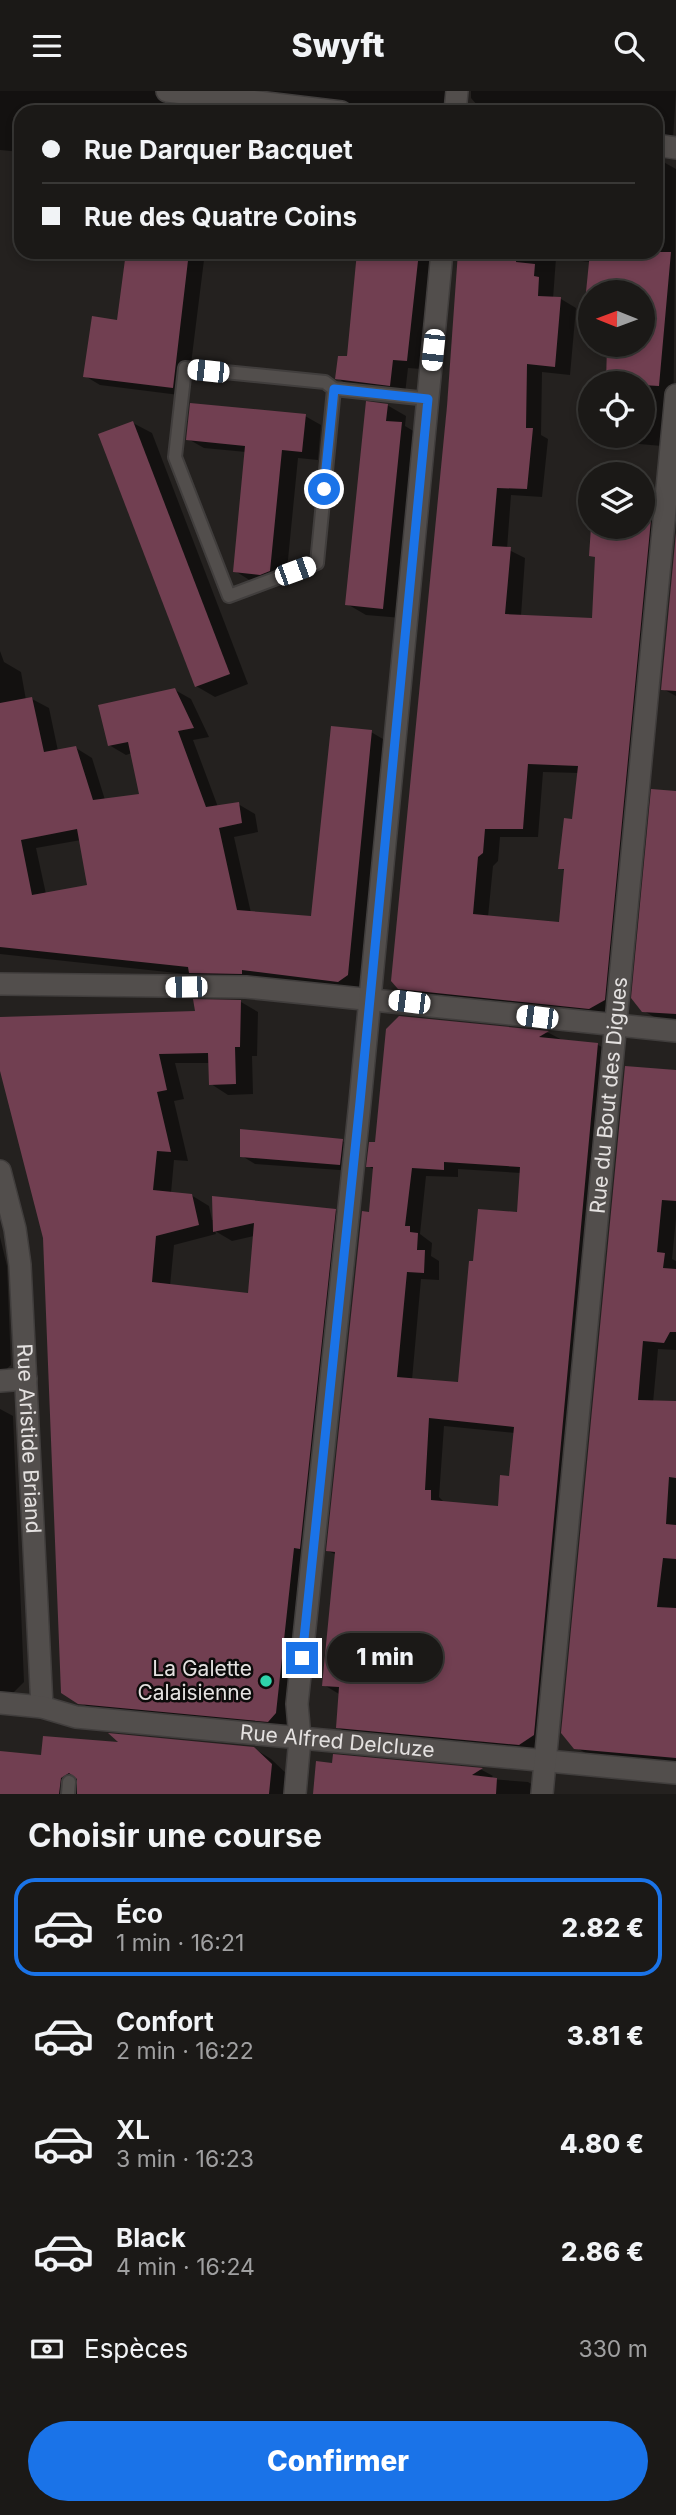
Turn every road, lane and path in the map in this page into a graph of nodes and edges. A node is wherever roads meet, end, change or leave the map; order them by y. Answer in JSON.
{"nodes":[{"id":1,"x":167,"y":91,"type":"edge"},
{"id":2,"x":283,"y":105,"type":"edge"},
{"id":3,"x":441,"y":259,"type":"edge"},
{"id":4,"x":334,"y":389,"type":"junction"},
{"id":5,"x":676,"y":395,"type":"edge"},
{"id":6,"x":428,"y":399,"type":"junction"},
{"id":7,"x":0,"y":983,"type":"edge"},
{"id":8,"x":370,"y":997,"type":"junction"},
{"id":9,"x":617,"y":1026,"type":"junction"},
{"id":10,"x":676,"y":1031,"type":"edge"},
{"id":11,"x":0,"y":1171,"type":"edge"},
{"id":12,"x":26,"y":1379,"type":"junction"},
{"id":13,"x":0,"y":1381,"type":"edge"},
{"id":14,"x":0,"y":1703,"type":"edge"},
{"id":15,"x":42,"y":1707,"type":"junction"},
{"id":16,"x":300,"y":1738,"type":"junction"},
{"id":17,"x":545,"y":1760,"type":"junction"},
{"id":18,"x":676,"y":1773,"type":"edge"},
{"id":19,"x":295,"y":1794,"type":"edge"},
{"id":20,"x":542,"y":1794,"type":"edge"}],
"edges":[{"from":1,"to":2,"type":"street"},
{"from":3,"to":6,"type":"street"},
{"from":4,"to":4,"type":"lane"},
{"from":4,"to":6,"type":"lane"},
{"from":5,"to":9,"type":"street","name":"Rue du Bout des Digues"},
{"from":6,"to":8,"type":"street"},
{"from":7,"to":8,"type":"street"},
{"from":8,"to":9,"type":"street"},
{"from":8,"to":16,"type":"street"},
{"from":9,"to":10,"type":"street"},
{"from":9,"to":17,"type":"street","name":"Rue du Bout des Digues"},
{"from":11,"to":12,"type":"street","name":"Rue Aristide Briand"},
{"from":12,"to":13,"type":"street"},
{"from":12,"to":15,"type":"street","name":"Rue Aristide Briand"},
{"from":14,"to":15,"type":"street","name":"Rue Alfred Delcluze"},
{"from":15,"to":16,"type":"street","name":"Rue Alfred Delcluze"},
{"from":16,"to":17,"type":"street","name":"Rue Alfred Delcluze"},
{"from":16,"to":19,"type":"street"},
{"from":17,"to":18,"type":"street","name":"Rue Alfred Delcluze"},
{"from":17,"to":20,"type":"street","name":"Rue du Bout des Digues"}]}
